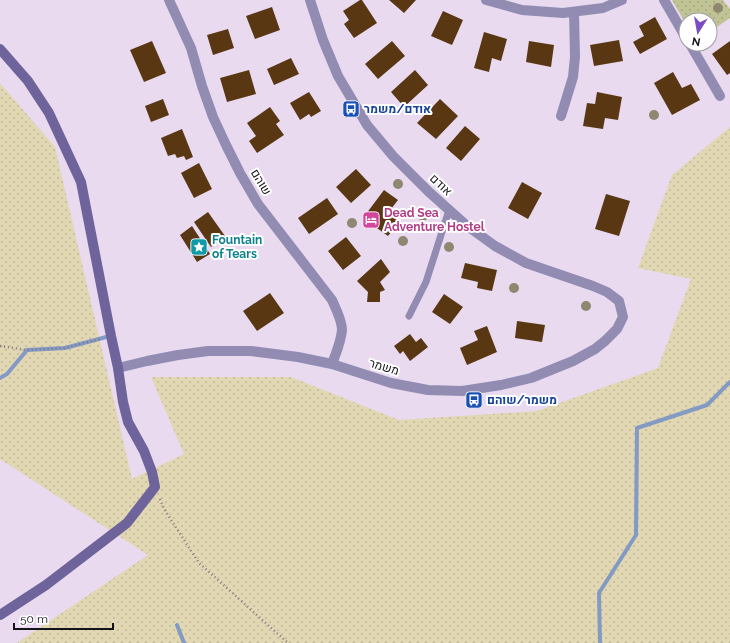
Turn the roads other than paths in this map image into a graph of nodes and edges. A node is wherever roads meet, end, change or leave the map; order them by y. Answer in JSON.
{"nodes":[{"id":1,"x":169,"y":0,"type":"edge"},
{"id":2,"x":310,"y":0,"type":"edge"},
{"id":3,"x":486,"y":0,"type":"edge"},
{"id":4,"x":622,"y":0,"type":"edge"},
{"id":5,"x":664,"y":0,"type":"edge"},
{"id":6,"x":574,"y":12,"type":"junction"},
{"id":7,"x":678,"y":24,"type":"edge"},
{"id":8,"x":0,"y":49,"type":"edge"},
{"id":9,"x":695,"y":52,"type":"edge"},
{"id":10,"x":720,"y":96,"type":"dead end"},
{"id":11,"x":561,"y":116,"type":"dead end"},
{"id":12,"x":449,"y":210,"type":"junction"},
{"id":13,"x":409,"y":316,"type":"dead end"},
{"id":14,"x":623,"y":317,"type":"joint"},
{"id":15,"x":332,"y":364,"type":"junction"},
{"id":16,"x":118,"y":368,"type":"junction"},
{"id":17,"x":0,"y":615,"type":"edge"}],
"edges":[{"from":1,"to":15,"type":"street","name":"שוהם"},
{"from":2,"to":12,"type":"street","name":"אודם"},
{"from":3,"to":6,"type":"street"},
{"from":4,"to":6,"type":"street"},
{"from":5,"to":7,"type":"street"},
{"from":6,"to":11,"type":"street"},
{"from":8,"to":16,"type":"main road"},
{"from":9,"to":10,"type":"street"},
{"from":12,"to":13,"type":"lane"},
{"from":12,"to":14,"type":"street","name":"אודם"},
{"from":14,"to":15,"type":"street","name":"משמר"},
{"from":15,"to":16,"type":"street","name":"משמר"},
{"from":16,"to":17,"type":"main road"}]}
